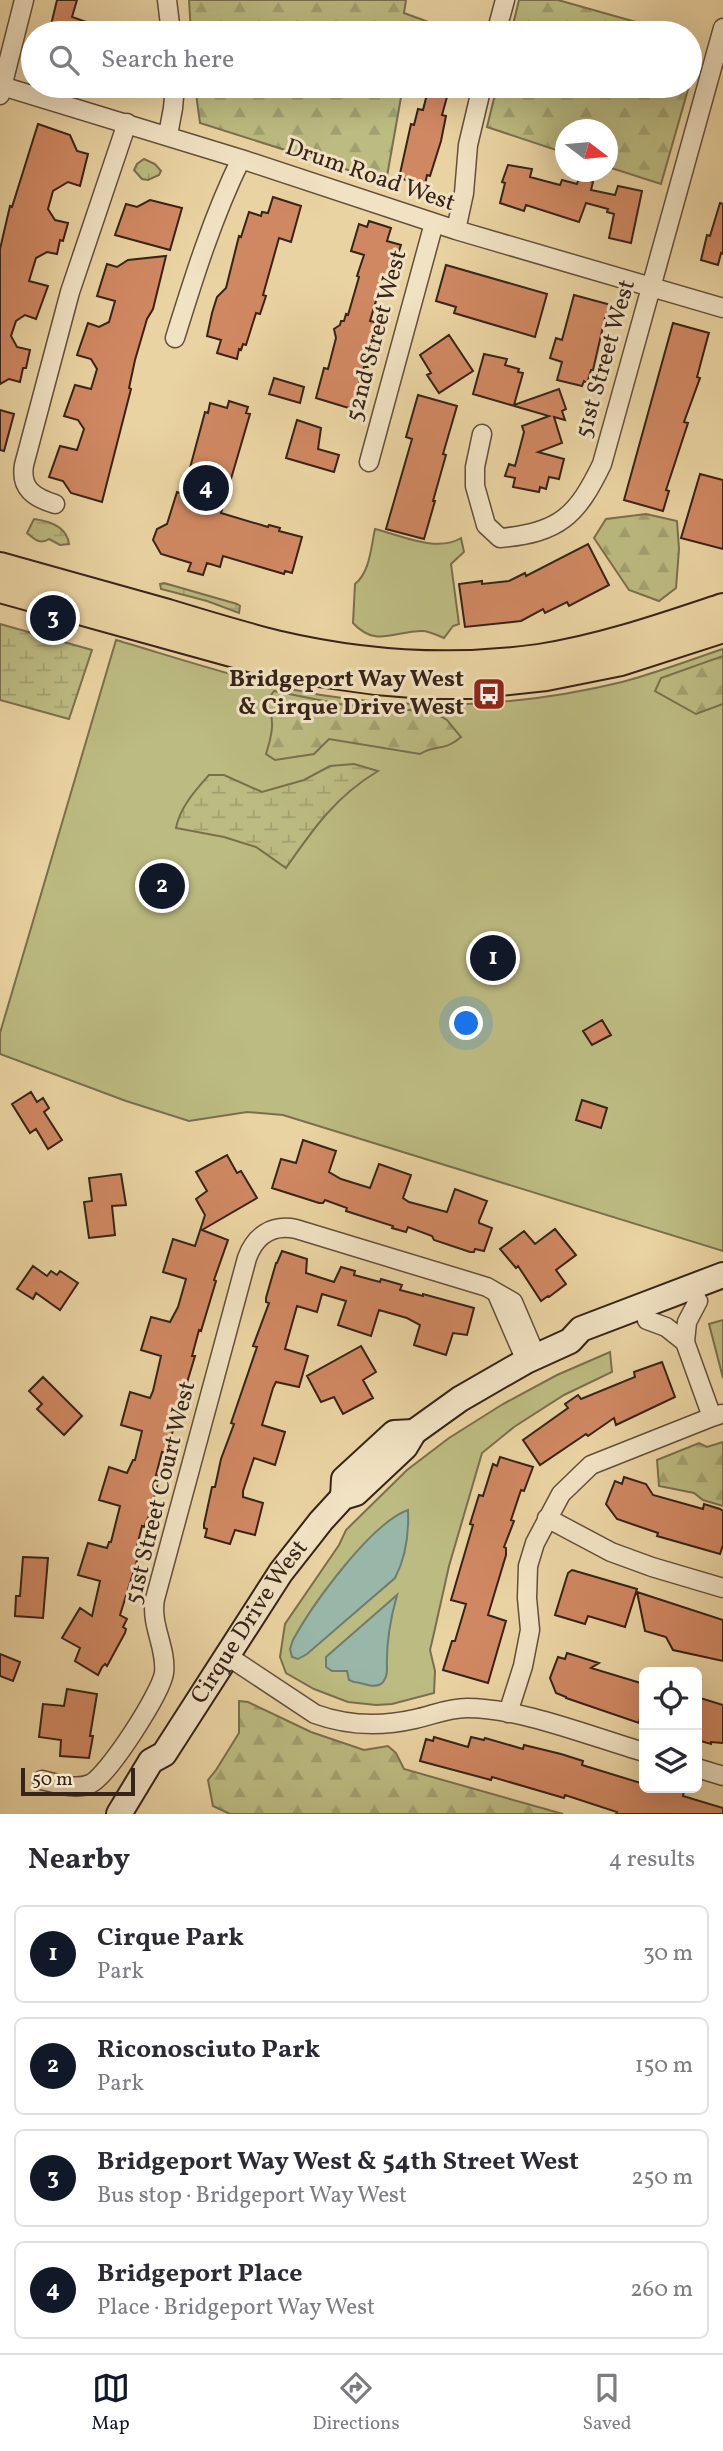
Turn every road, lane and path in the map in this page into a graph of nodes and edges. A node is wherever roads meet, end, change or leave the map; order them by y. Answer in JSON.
{"nodes":[{"id":1,"x":24,"y":0,"type":"edge"},
{"id":2,"x":167,"y":0,"type":"edge"},
{"id":3,"x":505,"y":0,"type":"edge"},
{"id":4,"x":170,"y":21,"type":"edge"},
{"id":5,"x":499,"y":21,"type":"edge"},
{"id":6,"x":723,"y":28,"type":"edge"},
{"id":7,"x":1,"y":91,"type":"edge"},
{"id":8,"x":21,"y":96,"type":"edge"},
{"id":9,"x":28,"y":98,"type":"edge"},
{"id":10,"x":174,"y":98,"type":"edge"},
{"id":11,"x":479,"y":98,"type":"edge"},
{"id":12,"x":127,"y":124,"type":"junction"},
{"id":13,"x":168,"y":135,"type":"junction"},
{"id":14,"x":241,"y":159,"type":"junction"},
{"id":15,"x":434,"y":223,"type":"junction"},
{"id":16,"x":456,"y":230,"type":"junction"},
{"id":17,"x":652,"y":288,"type":"junction"},
{"id":18,"x":723,"y":309,"type":"edge"},
{"id":19,"x":175,"y":338,"type":"dead end"},
{"id":20,"x":482,"y":434,"type":"dead end"},
{"id":21,"x":369,"y":461,"type":"dead end"},
{"id":22,"x":55,"y":504,"type":"dead end"},
{"id":23,"x":0,"y":566,"type":"edge"},
{"id":24,"x":0,"y":589,"type":"edge"},
{"id":25,"x":723,"y":607,"type":"edge"},
{"id":26,"x":723,"y":629,"type":"edge"},
{"id":27,"x":723,"y":1275,"type":"edge"},
{"id":28,"x":723,"y":1292,"type":"edge"},
{"id":29,"x":698,"y":1301,"type":"junction"},
{"id":30,"x":648,"y":1320,"type":"junction"},
{"id":31,"x":570,"y":1341,"type":"junction"},
{"id":32,"x":685,"y":1342,"type":"junction"},
{"id":33,"x":531,"y":1359,"type":"junction"},
{"id":34,"x":718,"y":1415,"type":"edge"},
{"id":35,"x":547,"y":1518,"type":"junction"},
{"id":36,"x":723,"y":1588,"type":"edge"},
{"id":37,"x":226,"y":1655,"type":"junction"},
{"id":38,"x":508,"y":1713,"type":"junction"},
{"id":39,"x":639,"y":1751,"type":"edge"},
{"id":40,"x":164,"y":1754,"type":"junction"},
{"id":41,"x":702,"y":1770,"type":"edge"},
{"id":42,"x":723,"y":1776,"type":"edge"},
{"id":43,"x":43,"y":1780,"type":"dead end"},
{"id":44,"x":119,"y":1814,"type":"edge"},
{"id":45,"x":138,"y":1814,"type":"edge"}],
"edges":[{"from":1,"to":7,"type":"street"},
{"from":2,"to":4,"type":"street"},
{"from":3,"to":5,"type":"street"},
{"from":6,"to":17,"type":"street","name":"51st Street West"},
{"from":7,"to":8,"type":"street","name":"Drum Road West"},
{"from":9,"to":12,"type":"street","name":"Drum Road West"},
{"from":10,"to":13,"type":"street"},
{"from":11,"to":16,"type":"street"},
{"from":12,"to":13,"type":"street","name":"Drum Road West"},
{"from":12,"to":22,"type":"street"},
{"from":13,"to":14,"type":"street","name":"Drum Road West"},
{"from":14,"to":15,"type":"street","name":"Drum Road West"},
{"from":14,"to":19,"type":"street"},
{"from":15,"to":16,"type":"street","name":"Drum Road West"},
{"from":15,"to":21,"type":"street","name":"52nd Street West"},
{"from":16,"to":17,"type":"street","name":"Drum Road West"},
{"from":17,"to":18,"type":"street","name":"Drum Road West"},
{"from":17,"to":20,"type":"street","name":"51st Street West"},
{"from":23,"to":25,"type":"main road"},
{"from":24,"to":26,"type":"main road"},
{"from":27,"to":31,"type":"main road","name":"Cirque Drive West"},
{"from":28,"to":29,"type":"main road","name":"Cirque Drive West"},
{"from":29,"to":30,"type":"main road","name":"Cirque Drive West"},
{"from":29,"to":32,"type":"street"},
{"from":30,"to":31,"type":"main road","name":"Cirque Drive West"},
{"from":30,"to":32,"type":"street"},
{"from":31,"to":33,"type":"main road","name":"Cirque Drive West"},
{"from":32,"to":34,"type":"street"},
{"from":33,"to":37,"type":"main road","name":"Cirque Drive West"},
{"from":33,"to":43,"type":"street","name":"51st Street Court West"},
{"from":34,"to":35,"type":"street"},
{"from":35,"to":36,"type":"street"},
{"from":35,"to":38,"type":"street"},
{"from":37,"to":38,"type":"street"},
{"from":37,"to":40,"type":"main road","name":"Cirque Drive West"},
{"from":38,"to":39,"type":"street"},
{"from":40,"to":44,"type":"main road","name":"Cirque Drive West"},
{"from":40,"to":45,"type":"main road","name":"Cirque Drive West"},
{"from":41,"to":42,"type":"street"}]}
